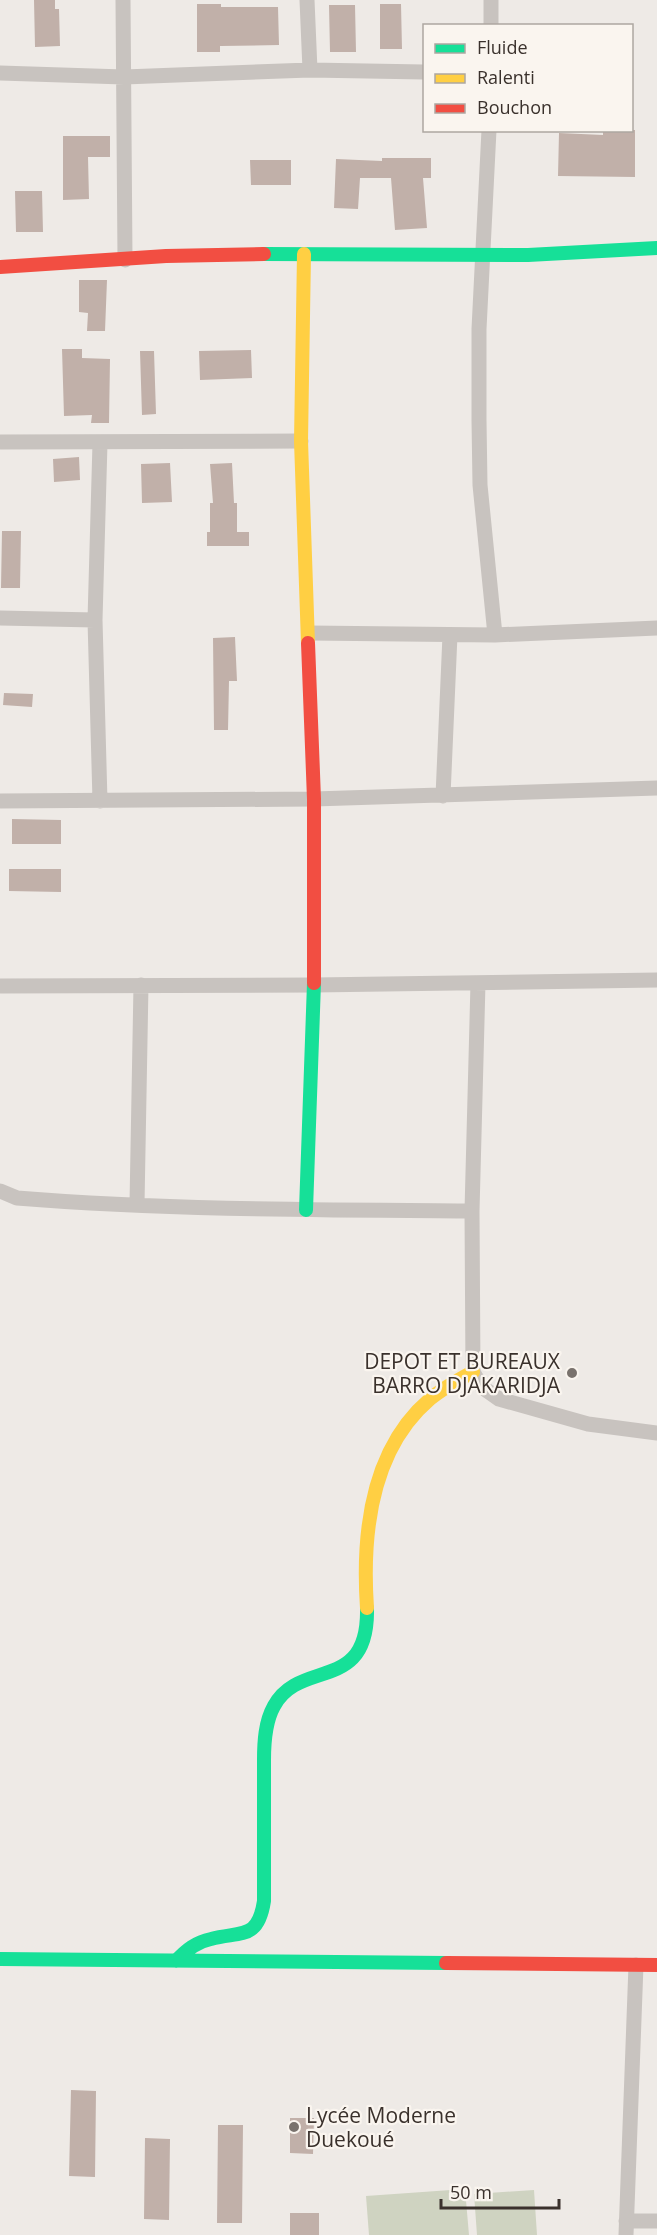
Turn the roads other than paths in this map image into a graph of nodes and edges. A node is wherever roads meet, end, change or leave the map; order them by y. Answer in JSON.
{"nodes":[{"id":1,"x":123,"y":0,"type":"edge"},
{"id":2,"x":307,"y":0,"type":"edge"},
{"id":3,"x":491,"y":0,"type":"edge"},
{"id":4,"x":491,"y":24,"type":"edge"},
{"id":5,"x":310,"y":70,"type":"junction"},
{"id":6,"x":423,"y":72,"type":"edge"},
{"id":7,"x":0,"y":73,"type":"edge"},
{"id":8,"x":124,"y":77,"type":"junction"},
{"id":9,"x":489,"y":132,"type":"edge"},
{"id":10,"x":657,"y":248,"type":"edge"},
{"id":11,"x":304,"y":254,"type":"junction"},
{"id":12,"x":483,"y":256,"type":"junction"},
{"id":13,"x":125,"y":260,"type":"junction"},
{"id":14,"x":0,"y":267,"type":"edge"},
{"id":15,"x":301,"y":441,"type":"junction"},
{"id":16,"x":0,"y":442,"type":"edge"},
{"id":17,"x":100,"y":443,"type":"junction"},
{"id":18,"x":0,"y":618,"type":"edge"},
{"id":19,"x":95,"y":620,"type":"junction"},
{"id":20,"x":657,"y":628,"type":"edge"},
{"id":21,"x":309,"y":633,"type":"junction"},
{"id":22,"x":450,"y":635,"type":"junction"},
{"id":23,"x":495,"y":635,"type":"junction"},
{"id":24,"x":657,"y":788,"type":"edge"},
{"id":25,"x":443,"y":796,"type":"junction"},
{"id":26,"x":314,"y":799,"type":"junction"},
{"id":27,"x":0,"y":801,"type":"edge"},
{"id":28,"x":100,"y":801,"type":"junction"},
{"id":29,"x":657,"y":980,"type":"edge"},
{"id":30,"x":478,"y":983,"type":"junction"},
{"id":31,"x":141,"y":985,"type":"junction"},
{"id":32,"x":314,"y":985,"type":"junction"},
{"id":33,"x":0,"y":986,"type":"edge"},
{"id":34,"x":0,"y":1191,"type":"edge"},
{"id":35,"x":137,"y":1204,"type":"junction"},
{"id":36,"x":306,"y":1210,"type":"junction"},
{"id":37,"x":472,"y":1211,"type":"junction"},
{"id":38,"x":473,"y":1372,"type":"junction"},
{"id":39,"x":657,"y":1433,"type":"edge"},
{"id":40,"x":0,"y":1959,"type":"edge"},
{"id":41,"x":176,"y":1961,"type":"junction"},
{"id":42,"x":636,"y":1965,"type":"junction"},
{"id":43,"x":657,"y":1965,"type":"edge"},
{"id":44,"x":657,"y":2221,"type":"edge"},
{"id":45,"x":626,"y":2228,"type":"edge"}],
"edges":[{"from":1,"to":8,"type":"street"},
{"from":2,"to":5,"type":"street"},
{"from":3,"to":4,"type":"street"},
{"from":5,"to":6,"type":"street"},
{"from":5,"to":8,"type":"street"},
{"from":7,"to":8,"type":"street"},
{"from":8,"to":13,"type":"street"},
{"from":9,"to":12,"type":"street"},
{"from":10,"to":12,"type":"main road"},
{"from":11,"to":12,"type":"main road"},
{"from":11,"to":13,"type":"main road"},
{"from":11,"to":15,"type":"main road"},
{"from":12,"to":23,"type":"street"},
{"from":13,"to":14,"type":"main road"},
{"from":15,"to":17,"type":"street"},
{"from":15,"to":21,"type":"main road"},
{"from":16,"to":17,"type":"street"},
{"from":17,"to":19,"type":"street"},
{"from":18,"to":19,"type":"street"},
{"from":19,"to":28,"type":"street"},
{"from":20,"to":23,"type":"street"},
{"from":21,"to":22,"type":"street"},
{"from":21,"to":26,"type":"main road"},
{"from":22,"to":23,"type":"street"},
{"from":22,"to":25,"type":"street"},
{"from":24,"to":25,"type":"street"},
{"from":25,"to":26,"type":"street"},
{"from":26,"to":28,"type":"street"},
{"from":26,"to":32,"type":"main road"},
{"from":27,"to":28,"type":"street"},
{"from":29,"to":30,"type":"street"},
{"from":30,"to":32,"type":"street"},
{"from":30,"to":37,"type":"street"},
{"from":31,"to":32,"type":"street"},
{"from":31,"to":33,"type":"street"},
{"from":31,"to":35,"type":"street"},
{"from":32,"to":36,"type":"main road"},
{"from":34,"to":35,"type":"street"},
{"from":35,"to":36,"type":"street"},
{"from":36,"to":37,"type":"street"},
{"from":37,"to":38,"type":"street"},
{"from":38,"to":39,"type":"street"},
{"from":38,"to":41,"type":"main road"},
{"from":40,"to":41,"type":"main road"},
{"from":41,"to":42,"type":"main road"},
{"from":42,"to":43,"type":"main road"},
{"from":42,"to":45,"type":"street"},
{"from":44,"to":45,"type":"street"}]}
